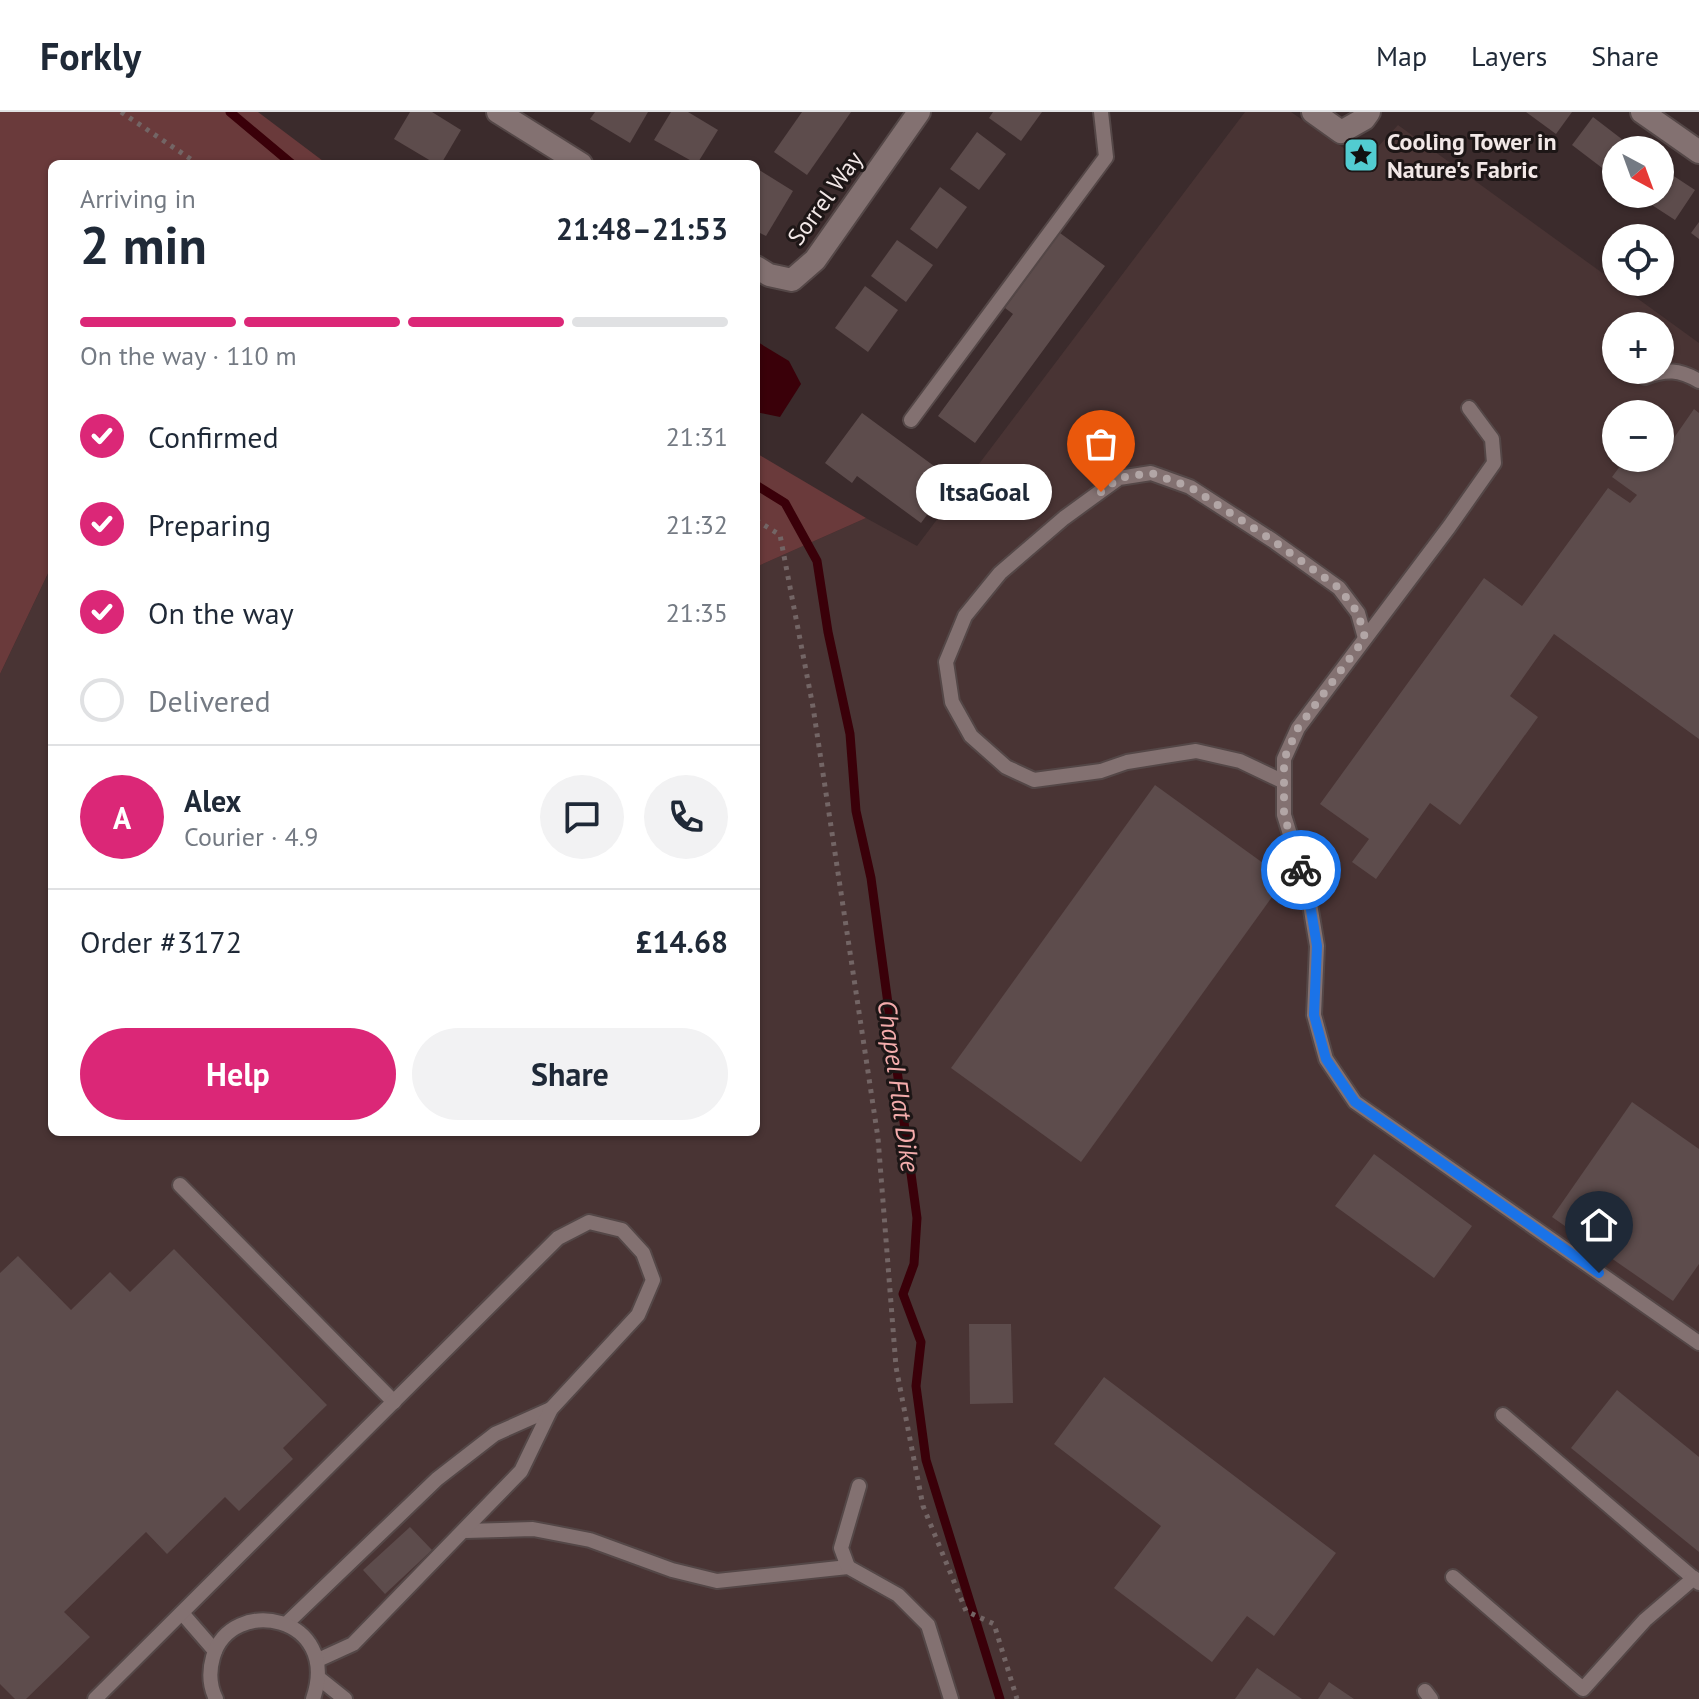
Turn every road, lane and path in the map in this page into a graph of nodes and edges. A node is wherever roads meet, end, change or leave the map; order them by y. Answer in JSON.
{"nodes":[{"id":1,"x":121,"y":112,"type":"edge"},
{"id":2,"x":498,"y":112,"type":"edge"},
{"id":3,"x":919,"y":112,"type":"edge"},
{"id":4,"x":1101,"y":112,"type":"edge"},
{"id":5,"x":1313,"y":112,"type":"edge"},
{"id":6,"x":1369,"y":112,"type":"edge"},
{"id":7,"x":1642,"y":112,"type":"edge"},
{"id":8,"x":1699,"y":152,"type":"edge"},
{"id":9,"x":192,"y":160,"type":"edge"},
{"id":10,"x":575,"y":160,"type":"edge"},
{"id":11,"x":760,"y":269,"type":"edge"},
{"id":12,"x":1674,"y":371,"type":"edge"},
{"id":13,"x":1699,"y":381,"type":"edge"},
{"id":14,"x":1469,"y":408,"type":"dead end"},
{"id":15,"x":911,"y":420,"type":"dead end"},
{"id":16,"x":760,"y":522,"type":"edge"},
{"id":17,"x":1365,"y":638,"type":"junction"},
{"id":18,"x":1284,"y":782,"type":"junction"},
{"id":19,"x":180,"y":1185,"type":"dead end"},
{"id":20,"x":1698,"y":1341,"type":"edge"},
{"id":21,"x":394,"y":1402,"type":"junction"},
{"id":22,"x":551,"y":1409,"type":"junction"},
{"id":23,"x":1503,"y":1415,"type":"dead end"},
{"id":24,"x":859,"y":1486,"type":"dead end"},
{"id":25,"x":465,"y":1531,"type":"junction"},
{"id":26,"x":848,"y":1567,"type":"junction"},
{"id":27,"x":1453,"y":1577,"type":"dead end"},
{"id":28,"x":1696,"y":1580,"type":"edge"},
{"id":29,"x":182,"y":1613,"type":"junction"},
{"id":30,"x":286,"y":1624,"type":"junction"},
{"id":31,"x":215,"y":1651,"type":"junction"},
{"id":32,"x":318,"y":1660,"type":"junction"},
{"id":33,"x":320,"y":1679,"type":"junction"},
{"id":34,"x":1579,"y":1694,"type":"edge"},
{"id":35,"x":95,"y":1699,"type":"edge"},
{"id":36,"x":216,"y":1699,"type":"edge"},
{"id":37,"x":313,"y":1699,"type":"edge"},
{"id":38,"x":345,"y":1699,"type":"edge"},
{"id":39,"x":951,"y":1699,"type":"edge"},
{"id":40,"x":1017,"y":1699,"type":"edge"}],
"edges":[{"from":1,"to":9,"type":"path"},
{"from":2,"to":10,"type":"street"},
{"from":3,"to":11,"type":"street","name":"Sorrel Way"},
{"from":4,"to":15,"type":"lane"},
{"from":5,"to":6,"type":"street"},
{"from":7,"to":8,"type":"street"},
{"from":12,"to":13,"type":"lane"},
{"from":14,"to":17,"type":"lane"},
{"from":16,"to":40,"type":"path"},
{"from":17,"to":18,"type":"lane"},
{"from":17,"to":18,"type":"lane"},
{"from":18,"to":20,"type":"lane"},
{"from":19,"to":21,"type":"lane"},
{"from":21,"to":22,"type":"lane"},
{"from":21,"to":29,"type":"lane"},
{"from":22,"to":25,"type":"lane"},
{"from":22,"to":30,"type":"lane"},
{"from":23,"to":28,"type":"lane"},
{"from":24,"to":26,"type":"lane"},
{"from":25,"to":26,"type":"lane"},
{"from":25,"to":32,"type":"lane"},
{"from":26,"to":39,"type":"lane"},
{"from":27,"to":34,"type":"lane"},
{"from":28,"to":34,"type":"lane"},
{"from":29,"to":31,"type":"lane"},
{"from":29,"to":35,"type":"lane"},
{"from":30,"to":31,"type":"lane"},
{"from":30,"to":32,"type":"lane"},
{"from":31,"to":36,"type":"lane"},
{"from":32,"to":33,"type":"lane"},
{"from":33,"to":37,"type":"lane"},
{"from":33,"to":38,"type":"lane"}]}
